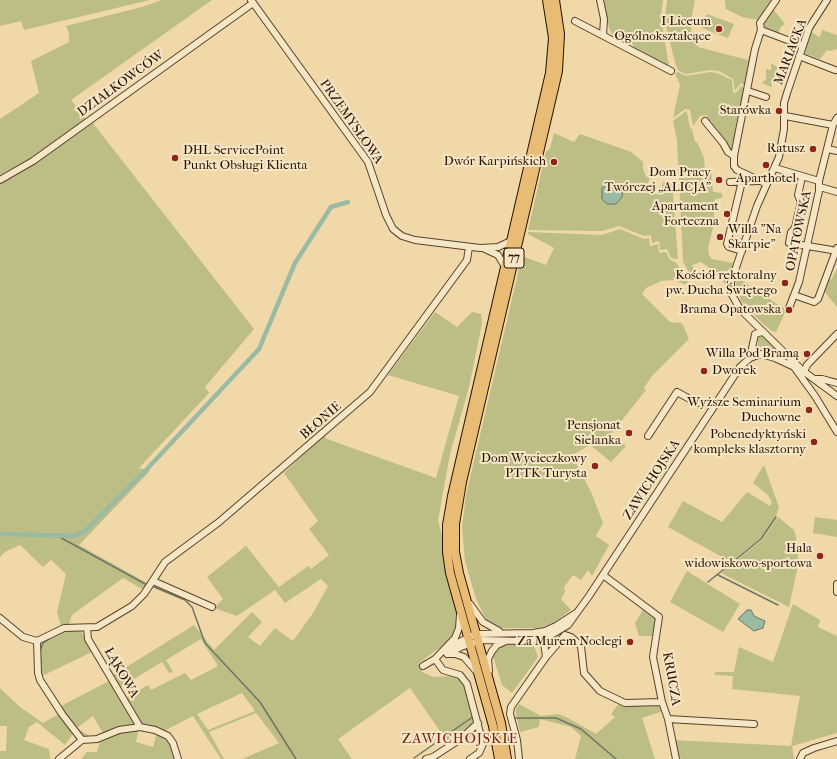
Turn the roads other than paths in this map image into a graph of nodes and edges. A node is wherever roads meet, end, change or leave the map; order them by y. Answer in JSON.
{"nodes":[{"id":1,"x":547,"y":0,"type":"edge"},
{"id":2,"x":555,"y":0,"type":"edge"},
{"id":3,"x":600,"y":0,"type":"edge"},
{"id":4,"x":776,"y":0,"type":"edge"},
{"id":5,"x":827,"y":0,"type":"edge"},
{"id":6,"x":252,"y":2,"type":"edge"},
{"id":7,"x":575,"y":21,"type":"dead end"},
{"id":8,"x":761,"y":30,"type":"junction"},
{"id":9,"x":603,"y":35,"type":"junction"},
{"id":10,"x":803,"y":46,"type":"junction"},
{"id":11,"x":800,"y":56,"type":"junction"},
{"id":12,"x":835,"y":70,"type":"dead end"},
{"id":13,"x":671,"y":71,"type":"dead end"},
{"id":14,"x":748,"y":91,"type":"junction"},
{"id":15,"x":766,"y":97,"type":"dead end"},
{"id":16,"x":785,"y":116,"type":"junction"},
{"id":17,"x":837,"y":118,"type":"edge"},
{"id":18,"x":706,"y":121,"type":"dead end"},
{"id":19,"x":833,"y":125,"type":"junction"},
{"id":20,"x":828,"y":149,"type":"junction"},
{"id":21,"x":837,"y":151,"type":"edge"},
{"id":22,"x":734,"y":156,"type":"junction"},
{"id":23,"x":774,"y":168,"type":"junction"},
{"id":24,"x":802,"y":177,"type":"junction"},
{"id":25,"x":0,"y":180,"type":"edge"},
{"id":26,"x":742,"y":181,"type":"junction"},
{"id":27,"x":760,"y":181,"type":"junction"},
{"id":28,"x":730,"y":182,"type":"dead end"},
{"id":29,"x":767,"y":184,"type":"junction"},
{"id":30,"x":820,"y":184,"type":"junction"},
{"id":31,"x":837,"y":192,"type":"edge"},
{"id":32,"x":511,"y":241,"type":"junction"},
{"id":33,"x":807,"y":245,"type":"junction"},
{"id":34,"x":469,"y":247,"type":"junction"},
{"id":35,"x":480,"y":248,"type":"junction"},
{"id":36,"x":834,"y":249,"type":"edge"},
{"id":37,"x":742,"y":251,"type":"junction"},
{"id":38,"x":505,"y":267,"type":"junction"},
{"id":39,"x":794,"y":294,"type":"junction"},
{"id":40,"x":790,"y":308,"type":"dead end"},
{"id":41,"x":762,"y":332,"type":"junction"},
{"id":42,"x":837,"y":334,"type":"edge"},
{"id":43,"x":750,"y":358,"type":"junction"},
{"id":44,"x":793,"y":366,"type":"junction"},
{"id":45,"x":803,"y":371,"type":"junction"},
{"id":46,"x":814,"y":378,"type":"junction"},
{"id":47,"x":837,"y":383,"type":"edge"},
{"id":48,"x":810,"y":389,"type":"junction"},
{"id":49,"x":837,"y":396,"type":"edge"},
{"id":50,"x":714,"y":406,"type":"junction"},
{"id":51,"x":837,"y":432,"type":"edge"},
{"id":52,"x":648,"y":436,"type":"dead end"},
{"id":53,"x":603,"y":575,"type":"junction"},
{"id":54,"x":153,"y":581,"type":"junction"},
{"id":55,"x":837,"y":584,"type":"edge"},
{"id":56,"x":463,"y":590,"type":"junction"},
{"id":57,"x":837,"y":592,"type":"edge"},
{"id":58,"x":212,"y":607,"type":"dead end"},
{"id":59,"x":460,"y":609,"type":"junction"},
{"id":60,"x":0,"y":618,"type":"edge"},
{"id":61,"x":86,"y":628,"type":"junction"},
{"id":62,"x":506,"y":633,"type":"junction"},
{"id":63,"x":542,"y":635,"type":"junction"},
{"id":64,"x":473,"y":639,"type":"junction"},
{"id":65,"x":510,"y":640,"type":"junction"},
{"id":66,"x":37,"y":641,"type":"junction"},
{"id":67,"x":447,"y":651,"type":"junction"},
{"id":68,"x":546,"y":657,"type":"junction"},
{"id":69,"x":435,"y":658,"type":"junction"},
{"id":70,"x":423,"y":666,"type":"dead end"},
{"id":71,"x":479,"y":676,"type":"junction"},
{"id":72,"x":490,"y":682,"type":"junction"},
{"id":73,"x":662,"y":702,"type":"junction"},
{"id":74,"x":668,"y":719,"type":"junction"},
{"id":75,"x":478,"y":723,"type":"junction"},
{"id":76,"x":754,"y":724,"type":"dead end"},
{"id":77,"x":140,"y":727,"type":"junction"},
{"id":78,"x":82,"y":740,"type":"junction"},
{"id":79,"x":837,"y":741,"type":"edge"},
{"id":80,"x":59,"y":759,"type":"edge"},
{"id":81,"x":178,"y":759,"type":"edge"},
{"id":82,"x":426,"y":759,"type":"edge"},
{"id":83,"x":470,"y":759,"type":"edge"},
{"id":84,"x":499,"y":759,"type":"edge"},
{"id":85,"x":507,"y":759,"type":"edge"},
{"id":86,"x":519,"y":759,"type":"edge"},
{"id":87,"x":676,"y":759,"type":"edge"},
{"id":88,"x":800,"y":759,"type":"edge"}],
"edges":[{"from":1,"to":32,"type":"main road","number":"77"},
{"from":2,"to":56,"type":"main road","number":"77"},
{"from":3,"to":9,"type":"street"},
{"from":4,"to":8,"type":"street"},
{"from":5,"to":10,"type":"street","name":"MARIACKA"},
{"from":6,"to":25,"type":"street","name":"DZIAŁKOWCÓW"},
{"from":6,"to":34,"type":"street","name":"PRZEMYSŁOWA"},
{"from":7,"to":9,"type":"street"},
{"from":8,"to":10,"type":"street"},
{"from":8,"to":14,"type":"street"},
{"from":9,"to":13,"type":"street"},
{"from":10,"to":11,"type":"street","name":"MARIACKA"},
{"from":11,"to":12,"type":"street"},
{"from":11,"to":16,"type":"street","name":"MARIACKA"},
{"from":14,"to":15,"type":"street"},
{"from":14,"to":22,"type":"street"},
{"from":16,"to":19,"type":"street"},
{"from":16,"to":23,"type":"street","name":"MARIACKA"},
{"from":17,"to":19,"type":"street","name":"OPATOWSKA"},
{"from":18,"to":22,"type":"street"},
{"from":19,"to":20,"type":"street","name":"OPATOWSKA"},
{"from":20,"to":21,"type":"street"},
{"from":20,"to":30,"type":"street","name":"OPATOWSKA"},
{"from":22,"to":27,"type":"street"},
{"from":23,"to":24,"type":"street"},
{"from":23,"to":29,"type":"street","name":"MARIACKA"},
{"from":24,"to":30,"type":"street"},
{"from":24,"to":33,"type":"street"},
{"from":26,"to":27,"type":"street"},
{"from":26,"to":28,"type":"street"},
{"from":26,"to":37,"type":"street"},
{"from":27,"to":29,"type":"street"},
{"from":29,"to":37,"type":"street","name":"MARIACKA"},
{"from":30,"to":31,"type":"street"},
{"from":30,"to":33,"type":"street","name":"OPATOWSKA"},
{"from":32,"to":35,"type":"street"},
{"from":32,"to":38,"type":"main road","number":"77"},
{"from":33,"to":36,"type":"street"},
{"from":33,"to":39,"type":"street","name":"OPATOWSKA"},
{"from":34,"to":35,"type":"street","name":"PRZEMYSŁOWA"},
{"from":34,"to":54,"type":"street","name":"BŁONIE"},
{"from":35,"to":38,"type":"street"},
{"from":36,"to":39,"type":"street"},
{"from":37,"to":41,"type":"street","name":"MARIACKA"},
{"from":38,"to":59,"type":"main road","number":"77"},
{"from":39,"to":40,"type":"street","name":"OPATOWSKA"},
{"from":41,"to":43,"type":"street"},
{"from":41,"to":45,"type":"street"},
{"from":42,"to":45,"type":"street"},
{"from":43,"to":44,"type":"street"},
{"from":43,"to":50,"type":"street","name":"ZAWICHOJSKA"},
{"from":44,"to":45,"type":"street"},
{"from":44,"to":48,"type":"street"},
{"from":45,"to":46,"type":"street"},
{"from":46,"to":47,"type":"street"},
{"from":46,"to":48,"type":"street"},
{"from":46,"to":49,"type":"street"},
{"from":48,"to":51,"type":"street"},
{"from":50,"to":52,"type":"street"},
{"from":50,"to":53,"type":"street","name":"ZAWICHOJSKA"},
{"from":53,"to":63,"type":"street","name":"ZAWICHOJSKA"},
{"from":53,"to":73,"type":"street","name":"KRUCZA"},
{"from":54,"to":58,"type":"street"},
{"from":54,"to":61,"type":"street","name":"BŁONIE"},
{"from":55,"to":57,"type":"street"},
{"from":56,"to":62,"type":"street"},
{"from":56,"to":64,"type":"main road","number":"77"},
{"from":59,"to":64,"type":"main road","number":"77"},
{"from":59,"to":67,"type":"street"},
{"from":60,"to":66,"type":"street"},
{"from":61,"to":66,"type":"street","name":"BŁONIE"},
{"from":61,"to":77,"type":"street","name":"ŁĄKOWA"},
{"from":62,"to":63,"type":"street","name":"ZAWICHOJSKA"},
{"from":62,"to":64,"type":"street","name":"ZAWICHOJSKA"},
{"from":63,"to":65,"type":"street","name":"ZAWICHOJSKA"},
{"from":63,"to":68,"type":"street"},
{"from":64,"to":65,"type":"street","name":"ZAWICHOJSKA"},
{"from":64,"to":67,"type":"street"},
{"from":64,"to":71,"type":"main road","number":"77"},
{"from":64,"to":72,"type":"main road","number":"77"},
{"from":65,"to":72,"type":"street","name":"ZAWICHOJSKA"},
{"from":66,"to":78,"type":"street"},
{"from":67,"to":69,"type":"street"},
{"from":67,"to":71,"type":"street"},
{"from":68,"to":73,"type":"street"},
{"from":68,"to":86,"type":"street"},
{"from":69,"to":70,"type":"street"},
{"from":69,"to":75,"type":"street"},
{"from":71,"to":84,"type":"main road","number":"77"},
{"from":72,"to":85,"type":"main road","number":"77"},
{"from":73,"to":74,"type":"street","name":"KRUCZA"},
{"from":74,"to":76,"type":"street","name":"KRUCZA"},
{"from":74,"to":87,"type":"street","name":"KRUCZA"},
{"from":75,"to":82,"type":"street"},
{"from":75,"to":83,"type":"street"},
{"from":77,"to":78,"type":"street"},
{"from":77,"to":81,"type":"street"},
{"from":78,"to":80,"type":"street"},
{"from":79,"to":88,"type":"street"}]}
